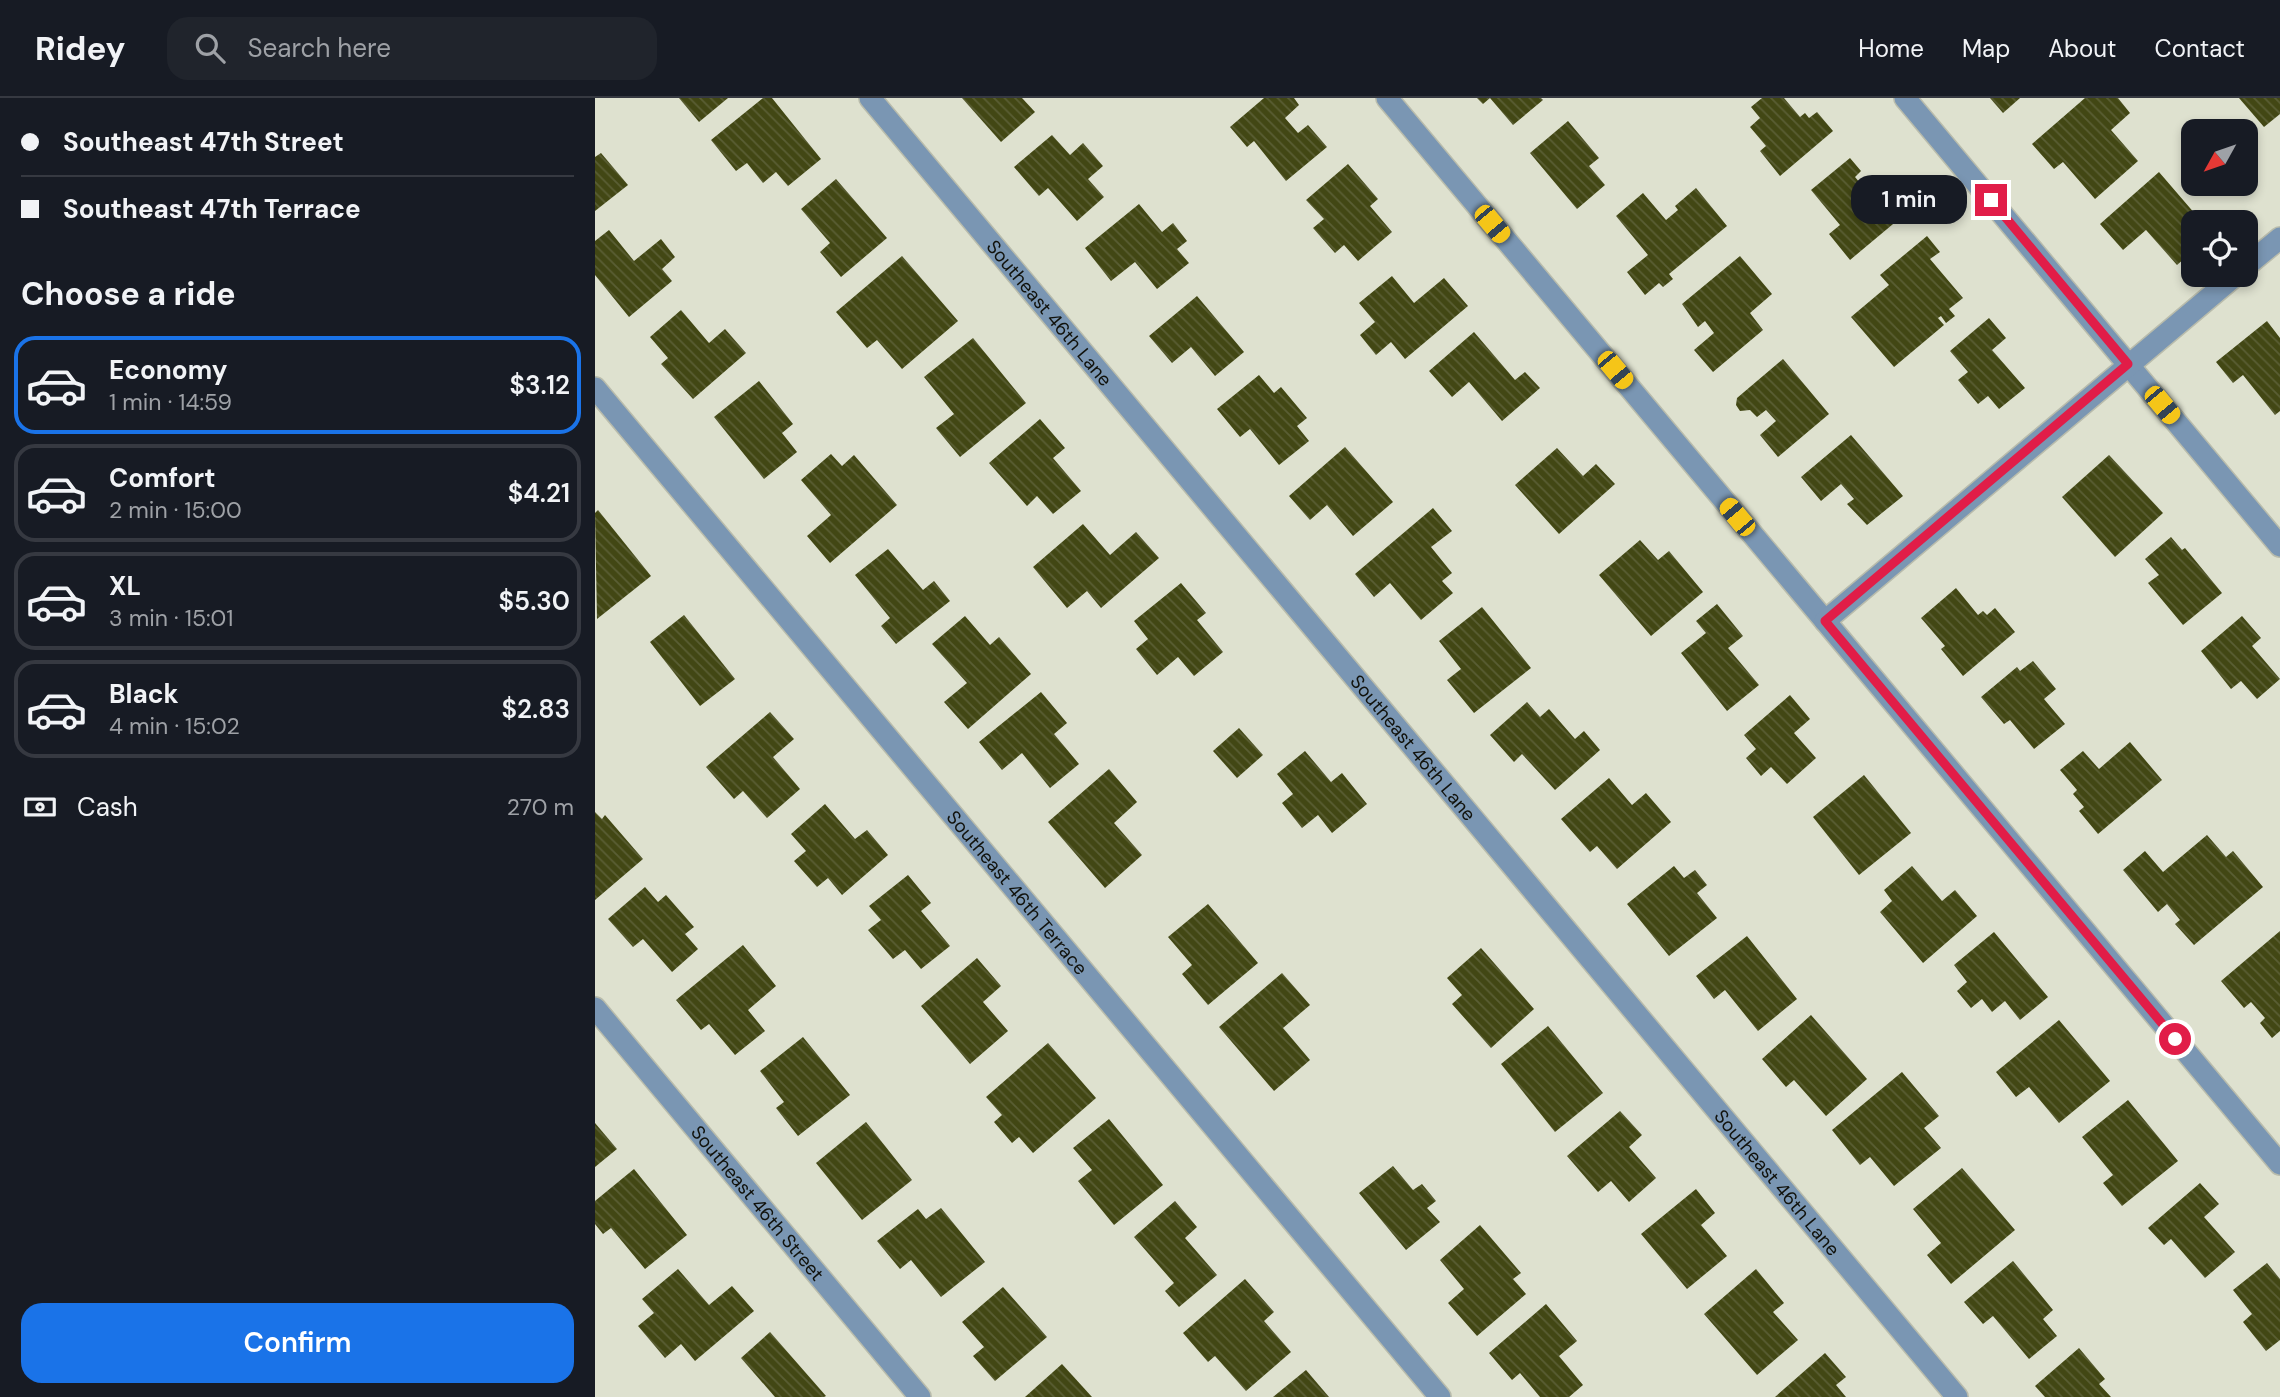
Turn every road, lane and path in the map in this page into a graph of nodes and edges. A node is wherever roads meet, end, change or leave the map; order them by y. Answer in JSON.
{"nodes":[{"id":1,"x":870,"y":98,"type":"edge"},
{"id":2,"x":1387,"y":98,"type":"edge"},
{"id":3,"x":1905,"y":98,"type":"edge"},
{"id":4,"x":2280,"y":239,"type":"edge"},
{"id":5,"x":2258,"y":257,"type":"edge"},
{"id":6,"x":2221,"y":287,"type":"edge"},
{"id":7,"x":2128,"y":364,"type":"junction"},
{"id":8,"x":595,"y":388,"type":"edge"},
{"id":9,"x":2280,"y":546,"type":"edge"},
{"id":10,"x":1825,"y":621,"type":"junction"},
{"id":11,"x":595,"y":1008,"type":"edge"},
{"id":12,"x":2280,"y":1164,"type":"edge"},
{"id":13,"x":920,"y":1397,"type":"edge"},
{"id":14,"x":1440,"y":1397,"type":"edge"},
{"id":15,"x":1957,"y":1397,"type":"edge"}],
"edges":[{"from":1,"to":15,"type":"street","name":"Southeast 46th Lane"},
{"from":2,"to":10,"type":"street"},
{"from":3,"to":7,"type":"street"},
{"from":4,"to":5,"type":"street"},
{"from":6,"to":7,"type":"street"},
{"from":7,"to":9,"type":"street"},
{"from":7,"to":10,"type":"street"},
{"from":8,"to":14,"type":"street","name":"Southeast 46th Terrace"},
{"from":10,"to":12,"type":"street"},
{"from":11,"to":13,"type":"street","name":"Southeast 46th Street"}]}
